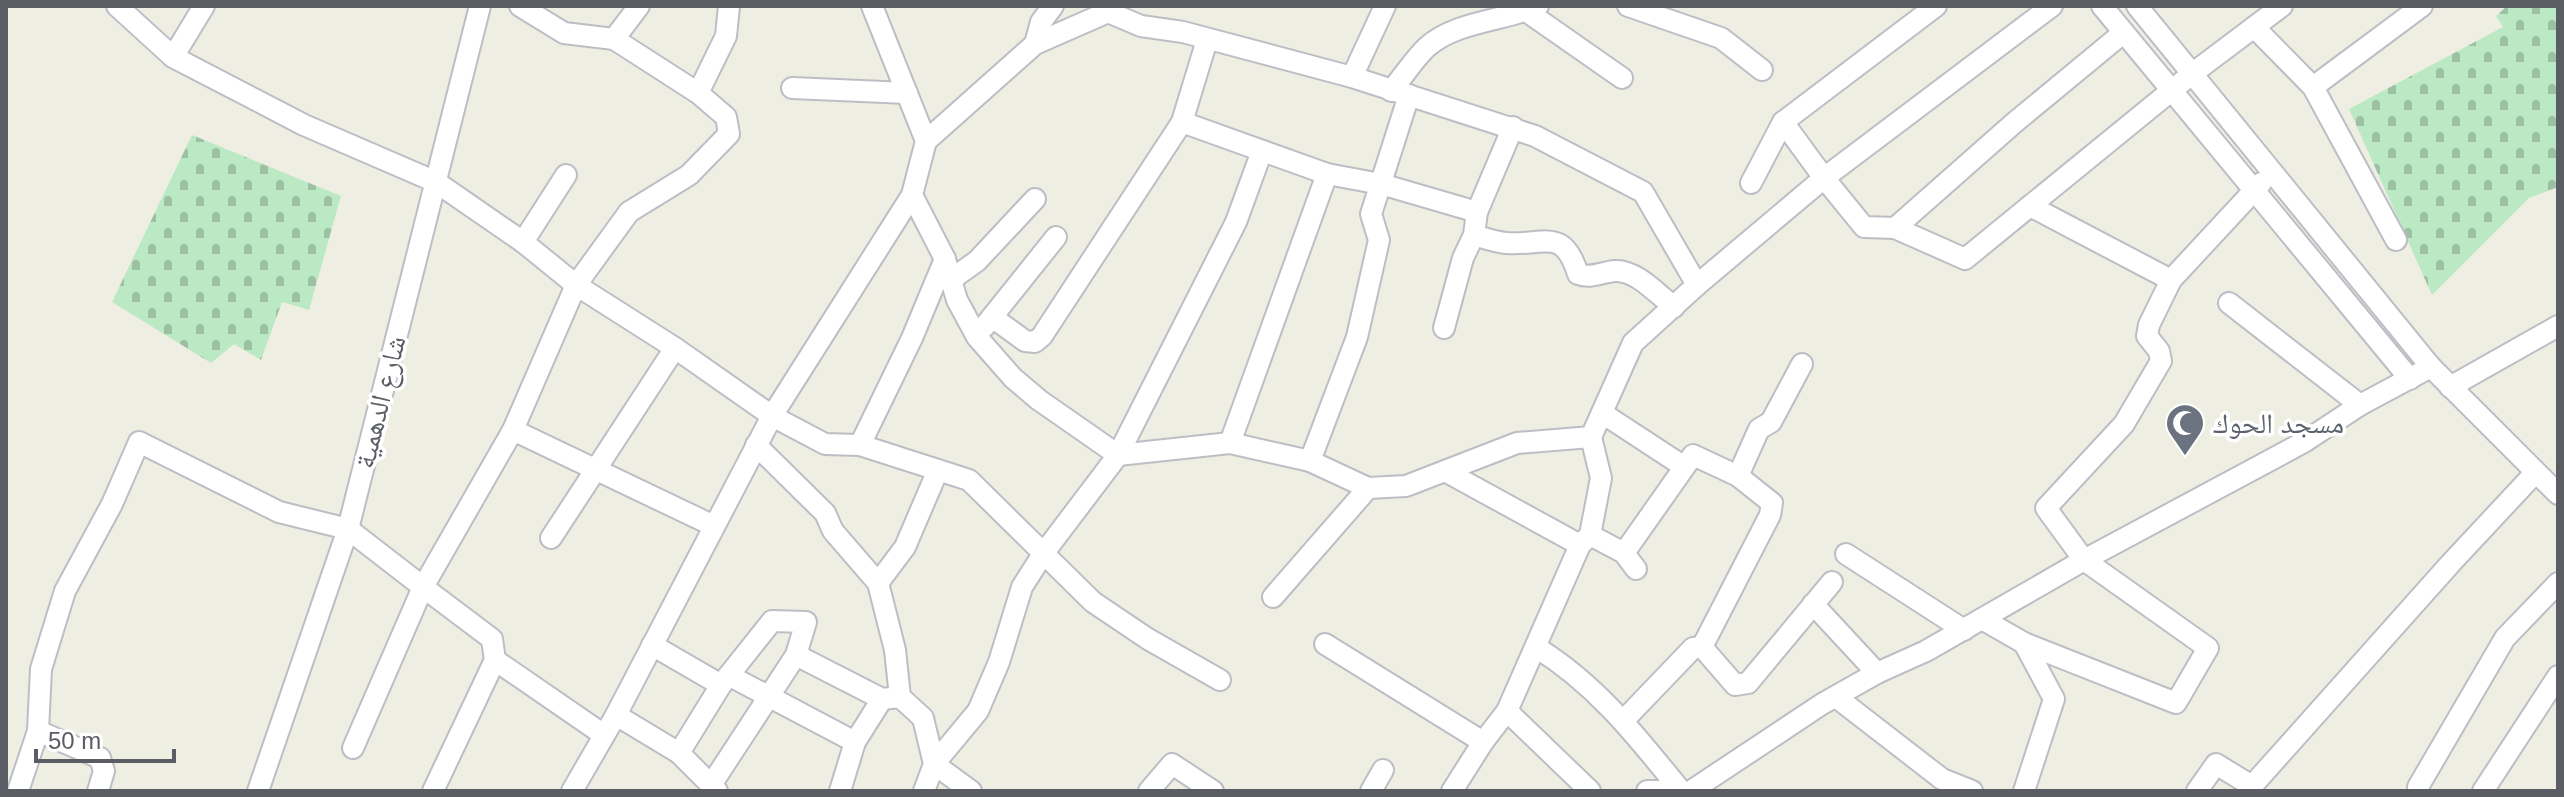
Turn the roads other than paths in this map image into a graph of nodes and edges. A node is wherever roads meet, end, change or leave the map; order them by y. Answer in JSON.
{"nodes":[{"id":1,"x":117,"y":6,"type":"edge"},
{"id":2,"x":204,"y":6,"type":"edge"},
{"id":3,"x":480,"y":6,"type":"edge"},
{"id":4,"x":520,"y":6,"type":"edge"},
{"id":5,"x":639,"y":6,"type":"edge"},
{"id":6,"x":729,"y":6,"type":"edge"},
{"id":7,"x":872,"y":6,"type":"edge"},
{"id":8,"x":1053,"y":6,"type":"edge"},
{"id":9,"x":1385,"y":6,"type":"edge"},
{"id":10,"x":1628,"y":6,"type":"edge"},
{"id":11,"x":1936,"y":6,"type":"edge"},
{"id":12,"x":2052,"y":6,"type":"edge"},
{"id":13,"x":2102,"y":6,"type":"edge"},
{"id":14,"x":2282,"y":6,"type":"edge"},
{"id":15,"x":2422,"y":6,"type":"edge"},
{"id":16,"x":1527,"y":8,"type":"edge"},
{"id":17,"x":1111,"y":9,"type":"edge"},
{"id":18,"x":2147,"y":9,"type":"edge"},
{"id":19,"x":2254,"y":27,"type":"junction"},
{"id":20,"x":2123,"y":33,"type":"junction"},
{"id":21,"x":614,"y":39,"type":"junction"},
{"id":22,"x":1207,"y":40,"type":"junction"},
{"id":23,"x":1035,"y":44,"type":"junction"},
{"id":24,"x":173,"y":57,"type":"junction"},
{"id":25,"x":1762,"y":70,"type":"dead end"},
{"id":26,"x":2193,"y":73,"type":"junction"},
{"id":27,"x":1352,"y":77,"type":"junction"},
{"id":28,"x":1622,"y":78,"type":"dead end"},
{"id":29,"x":2313,"y":87,"type":"junction"},
{"id":30,"x":792,"y":88,"type":"dead end"},
{"id":31,"x":2170,"y":91,"type":"junction"},
{"id":32,"x":698,"y":93,"type":"junction"},
{"id":33,"x":907,"y":93,"type":"junction"},
{"id":34,"x":1400,"y":93,"type":"junction"},
{"id":35,"x":1182,"y":122,"type":"junction"},
{"id":36,"x":1783,"y":122,"type":"junction"},
{"id":37,"x":1513,"y":127,"type":"junction"},
{"id":38,"x":926,"y":141,"type":"junction"},
{"id":39,"x":1262,"y":151,"type":"junction"},
{"id":40,"x":2274,"y":173,"type":"junction"},
{"id":41,"x":1327,"y":174,"type":"junction"},
{"id":42,"x":566,"y":175,"type":"dead end"},
{"id":43,"x":1824,"y":178,"type":"junction"},
{"id":44,"x":436,"y":182,"type":"junction"},
{"id":45,"x":1751,"y":183,"type":"dead end"},
{"id":46,"x":1381,"y":184,"type":"junction"},
{"id":47,"x":2253,"y":190,"type":"junction"},
{"id":48,"x":912,"y":195,"type":"junction"},
{"id":49,"x":1035,"y":199,"type":"dead end"},
{"id":50,"x":2030,"y":206,"type":"junction"},
{"id":51,"x":1477,"y":212,"type":"junction"},
{"id":52,"x":1895,"y":228,"type":"junction"},
{"id":53,"x":1474,"y":235,"type":"junction"},
{"id":54,"x":1056,"y":237,"type":"dead end"},
{"id":55,"x":2396,"y":240,"type":"dead end"},
{"id":56,"x":523,"y":242,"type":"junction"},
{"id":57,"x":945,"y":259,"type":"junction"},
{"id":58,"x":2171,"y":280,"type":"junction"},
{"id":59,"x":949,"y":281,"type":"junction"},
{"id":60,"x":576,"y":285,"type":"junction"},
{"id":61,"x":1697,"y":285,"type":"junction"},
{"id":62,"x":2229,"y":303,"type":"dead end"},
{"id":63,"x":1674,"y":307,"type":"junction"},
{"id":64,"x":992,"y":317,"type":"junction"},
{"id":65,"x":2558,"y":326,"type":"edge"},
{"id":66,"x":1444,"y":328,"type":"dead end"},
{"id":67,"x":977,"y":337,"type":"junction"},
{"id":68,"x":675,"y":348,"type":"junction"},
{"id":69,"x":1802,"y":364,"type":"dead end"},
{"id":70,"x":2431,"y":367,"type":"junction"},
{"id":71,"x":2410,"y":379,"type":"junction"},
{"id":72,"x":2450,"y":387,"type":"junction"},
{"id":73,"x":2360,"y":405,"type":"junction"},
{"id":74,"x":1602,"y":413,"type":"junction"},
{"id":75,"x":772,"y":416,"type":"junction"},
{"id":76,"x":513,"y":430,"type":"junction"},
{"id":77,"x":1591,"y":437,"type":"junction"},
{"id":78,"x":1230,"y":443,"type":"junction"},
{"id":79,"x":756,"y":445,"type":"junction"},
{"id":80,"x":860,"y":445,"type":"junction"},
{"id":81,"x":1118,"y":455,"type":"junction"},
{"id":82,"x":1310,"y":461,"type":"junction"},
{"id":83,"x":1683,"y":466,"type":"junction"},
{"id":84,"x":596,"y":470,"type":"junction"},
{"id":85,"x":938,"y":470,"type":"junction"},
{"id":86,"x":1445,"y":471,"type":"junction"},
{"id":87,"x":2535,"y":473,"type":"junction"},
{"id":88,"x":1738,"y":476,"type":"junction"},
{"id":89,"x":1368,"y":488,"type":"junction"},
{"id":90,"x":2558,"y":494,"type":"edge"},
{"id":91,"x":714,"y":526,"type":"junction"},
{"id":92,"x":348,"y":529,"type":"junction"},
{"id":93,"x":551,"y":538,"type":"dead end"},
{"id":94,"x":1585,"y":540,"type":"junction"},
{"id":95,"x":1043,"y":554,"type":"junction"},
{"id":96,"x":1846,"y":554,"type":"dead end"},
{"id":97,"x":2084,"y":560,"type":"junction"},
{"id":98,"x":1832,"y":582,"type":"dead end"},
{"id":99,"x":878,"y":583,"type":"junction"},
{"id":100,"x":2558,"y":583,"type":"edge"},
{"id":101,"x":423,"y":587,"type":"junction"},
{"id":102,"x":1273,"y":597,"type":"dead end"},
{"id":103,"x":1813,"y":604,"type":"junction"},
{"id":104,"x":1982,"y":619,"type":"junction"},
{"id":105,"x":1964,"y":630,"type":"junction"},
{"id":106,"x":2024,"y":643,"type":"junction"},
{"id":107,"x":1325,"y":644,"type":"dead end"},
{"id":108,"x":652,"y":645,"type":"junction"},
{"id":109,"x":1702,"y":647,"type":"junction"},
{"id":110,"x":1537,"y":648,"type":"junction"},
{"id":111,"x":796,"y":655,"type":"junction"},
{"id":112,"x":495,"y":660,"type":"junction"},
{"id":113,"x":1877,"y":673,"type":"junction"},
{"id":114,"x":2558,"y":676,"type":"edge"},
{"id":115,"x":726,"y":680,"type":"junction"},
{"id":116,"x":1220,"y":680,"type":"dead end"},
{"id":117,"x":1836,"y":697,"type":"junction"},
{"id":118,"x":770,"y":698,"type":"junction"},
{"id":119,"x":891,"y":698,"type":"junction"},
{"id":120,"x":1507,"y":711,"type":"junction"},
{"id":121,"x":616,"y":715,"type":"junction"},
{"id":122,"x":1624,"y":720,"type":"junction"},
{"id":123,"x":38,"y":731,"type":"junction"},
{"id":124,"x":604,"y":735,"type":"junction"},
{"id":125,"x":855,"y":742,"type":"junction"},
{"id":126,"x":1483,"y":742,"type":"junction"},
{"id":127,"x":353,"y":748,"type":"dead end"},
{"id":128,"x":679,"y":753,"type":"junction"},
{"id":129,"x":934,"y":764,"type":"junction"},
{"id":130,"x":1383,"y":770,"type":"dead end"},
{"id":131,"x":581,"y":786,"type":"edge"},
{"id":132,"x":2418,"y":787,"type":"dead end"},
{"id":133,"x":714,"y":788,"type":"edge"},
{"id":134,"x":18,"y":791,"type":"edge"},
{"id":135,"x":98,"y":791,"type":"edge"},
{"id":136,"x":258,"y":791,"type":"edge"},
{"id":137,"x":433,"y":791,"type":"edge"},
{"id":138,"x":840,"y":791,"type":"edge"},
{"id":139,"x":924,"y":791,"type":"edge"},
{"id":140,"x":971,"y":791,"type":"edge"},
{"id":141,"x":1149,"y":791,"type":"edge"},
{"id":142,"x":1213,"y":791,"type":"edge"},
{"id":143,"x":1371,"y":791,"type":"edge"},
{"id":144,"x":1452,"y":791,"type":"edge"},
{"id":145,"x":1590,"y":791,"type":"edge"},
{"id":146,"x":1647,"y":791,"type":"edge"},
{"id":147,"x":1662,"y":791,"type":"edge"},
{"id":148,"x":1681,"y":791,"type":"edge"},
{"id":149,"x":1691,"y":791,"type":"edge"},
{"id":150,"x":1972,"y":791,"type":"edge"},
{"id":151,"x":2024,"y":791,"type":"edge"},
{"id":152,"x":2197,"y":791,"type":"edge"},
{"id":153,"x":2483,"y":791,"type":"edge"}],
"edges":[{"from":1,"to":24,"type":"street"},
{"from":2,"to":24,"type":"street"},
{"from":3,"to":44,"type":"street","name":"شارع الدهمية"},
{"from":4,"to":21,"type":"street"},
{"from":5,"to":21,"type":"street"},
{"from":6,"to":32,"type":"street"},
{"from":7,"to":33,"type":"street"},
{"from":8,"to":23,"type":"street"},
{"from":9,"to":27,"type":"street"},
{"from":10,"to":25,"type":"street"},
{"from":11,"to":36,"type":"street"},
{"from":12,"to":43,"type":"street"},
{"from":13,"to":20,"type":"street"},
{"from":14,"to":19,"type":"street"},
{"from":15,"to":29,"type":"street"},
{"from":16,"to":28,"type":"street"},
{"from":16,"to":34,"type":"street"},
{"from":17,"to":22,"type":"street"},
{"from":17,"to":23,"type":"street"},
{"from":18,"to":26,"type":"street"},
{"from":19,"to":26,"type":"street"},
{"from":19,"to":29,"type":"street"},
{"from":20,"to":31,"type":"street"},
{"from":20,"to":52,"type":"street"},
{"from":21,"to":32,"type":"street"},
{"from":22,"to":27,"type":"street"},
{"from":22,"to":35,"type":"street"},
{"from":23,"to":38,"type":"street"},
{"from":24,"to":44,"type":"street"},
{"from":26,"to":31,"type":"street"},
{"from":26,"to":40,"type":"street"},
{"from":27,"to":34,"type":"street"},
{"from":29,"to":55,"type":"street"},
{"from":30,"to":33,"type":"street"},
{"from":31,"to":47,"type":"street"},
{"from":31,"to":50,"type":"street"},
{"from":32,"to":60,"type":"street"},
{"from":33,"to":38,"type":"street"},
{"from":34,"to":37,"type":"street"},
{"from":34,"to":46,"type":"street"},
{"from":35,"to":39,"type":"street"},
{"from":35,"to":64,"type":"street"},
{"from":36,"to":43,"type":"street"},
{"from":36,"to":45,"type":"street"},
{"from":37,"to":51,"type":"street"},
{"from":37,"to":61,"type":"street"},
{"from":38,"to":48,"type":"street"},
{"from":39,"to":41,"type":"street"},
{"from":39,"to":81,"type":"street"},
{"from":40,"to":47,"type":"street"},
{"from":40,"to":70,"type":"street"},
{"from":41,"to":46,"type":"street"},
{"from":41,"to":78,"type":"street"},
{"from":42,"to":56,"type":"street"},
{"from":43,"to":52,"type":"street"},
{"from":43,"to":61,"type":"street"},
{"from":44,"to":56,"type":"street"},
{"from":44,"to":92,"type":"street","name":"شارع الدهمية"},
{"from":46,"to":51,"type":"street"},
{"from":46,"to":82,"type":"street"},
{"from":47,"to":58,"type":"street"},
{"from":47,"to":71,"type":"street"},
{"from":48,"to":57,"type":"street"},
{"from":48,"to":75,"type":"street"},
{"from":49,"to":59,"type":"street"},
{"from":50,"to":52,"type":"street"},
{"from":50,"to":58,"type":"street"},
{"from":51,"to":53,"type":"street"},
{"from":53,"to":63,"type":"street"},
{"from":53,"to":66,"type":"street"},
{"from":54,"to":64,"type":"street"},
{"from":56,"to":60,"type":"street"},
{"from":57,"to":59,"type":"street"},
{"from":57,"to":80,"type":"street"},
{"from":58,"to":97,"type":"street"},
{"from":59,"to":67,"type":"street"},
{"from":60,"to":68,"type":"street"},
{"from":60,"to":76,"type":"street"},
{"from":61,"to":63,"type":"street"},
{"from":62,"to":73,"type":"street"},
{"from":63,"to":74,"type":"street"},
{"from":64,"to":67,"type":"street"},
{"from":65,"to":72,"type":"street"},
{"from":67,"to":81,"type":"street"},
{"from":68,"to":75,"type":"street"},
{"from":68,"to":84,"type":"street"},
{"from":69,"to":88,"type":"street"},
{"from":70,"to":71,"type":"street"},
{"from":70,"to":72,"type":"street"},
{"from":71,"to":73,"type":"street"},
{"from":72,"to":87,"type":"street"},
{"from":73,"to":97,"type":"street"},
{"from":74,"to":77,"type":"street"},
{"from":74,"to":83,"type":"street"},
{"from":75,"to":79,"type":"street"},
{"from":75,"to":80,"type":"street"},
{"from":76,"to":84,"type":"street"},
{"from":76,"to":101,"type":"street"},
{"from":77,"to":86,"type":"street"},
{"from":77,"to":94,"type":"street"},
{"from":78,"to":81,"type":"street"},
{"from":78,"to":82,"type":"street"},
{"from":79,"to":91,"type":"street"},
{"from":79,"to":99,"type":"street"},
{"from":80,"to":85,"type":"street"},
{"from":81,"to":95,"type":"street"},
{"from":82,"to":89,"type":"street"},
{"from":83,"to":88,"type":"street"},
{"from":83,"to":94,"type":"street"},
{"from":84,"to":91,"type":"street"},
{"from":84,"to":93,"type":"street"},
{"from":85,"to":95,"type":"street"},
{"from":85,"to":99,"type":"street"},
{"from":86,"to":89,"type":"street"},
{"from":86,"to":94,"type":"street"},
{"from":87,"to":90,"type":"street"},
{"from":87,"to":152,"type":"street"},
{"from":88,"to":109,"type":"street"},
{"from":89,"to":102,"type":"street"},
{"from":91,"to":108,"type":"street"},
{"from":92,"to":101,"type":"street"},
{"from":92,"to":123,"type":"street"},
{"from":92,"to":136,"type":"street","name":"شارع الدهمية"},
{"from":94,"to":110,"type":"street"},
{"from":95,"to":116,"type":"street"},
{"from":95,"to":129,"type":"street"},
{"from":96,"to":105,"type":"street"},
{"from":97,"to":104,"type":"street"},
{"from":97,"to":106,"type":"street"},
{"from":98,"to":103,"type":"street"},
{"from":99,"to":119,"type":"street"},
{"from":100,"to":132,"type":"street"},
{"from":101,"to":112,"type":"street"},
{"from":101,"to":127,"type":"street"},
{"from":103,"to":109,"type":"street"},
{"from":103,"to":113,"type":"street"},
{"from":104,"to":105,"type":"street"},
{"from":104,"to":106,"type":"street"},
{"from":105,"to":113,"type":"street"},
{"from":106,"to":151,"type":"street"},
{"from":107,"to":126,"type":"street"},
{"from":108,"to":115,"type":"street"},
{"from":108,"to":121,"type":"street"},
{"from":109,"to":122,"type":"street"},
{"from":110,"to":120,"type":"street"},
{"from":110,"to":122,"type":"street"},
{"from":111,"to":115,"type":"street"},
{"from":111,"to":118,"type":"street"},
{"from":111,"to":119,"type":"street"},
{"from":112,"to":124,"type":"street"},
{"from":112,"to":137,"type":"street"},
{"from":113,"to":117,"type":"street"},
{"from":114,"to":153,"type":"street"},
{"from":115,"to":118,"type":"street"},
{"from":115,"to":128,"type":"street"},
{"from":117,"to":149,"type":"street"},
{"from":117,"to":150,"type":"street"},
{"from":118,"to":125,"type":"street"},
{"from":118,"to":133,"type":"street"},
{"from":119,"to":125,"type":"street"},
{"from":119,"to":129,"type":"street"},
{"from":120,"to":126,"type":"street"},
{"from":120,"to":145,"type":"street"},
{"from":121,"to":124,"type":"street"},
{"from":121,"to":128,"type":"street"},
{"from":122,"to":148,"type":"street"},
{"from":123,"to":134,"type":"street"},
{"from":123,"to":135,"type":"street"},
{"from":124,"to":131,"type":"street"},
{"from":125,"to":138,"type":"street"},
{"from":126,"to":144,"type":"street"},
{"from":128,"to":133,"type":"street"},
{"from":129,"to":139,"type":"street"},
{"from":129,"to":140,"type":"street"},
{"from":130,"to":143,"type":"street"},
{"from":141,"to":142,"type":"street"},
{"from":146,"to":147,"type":"street"}]}
